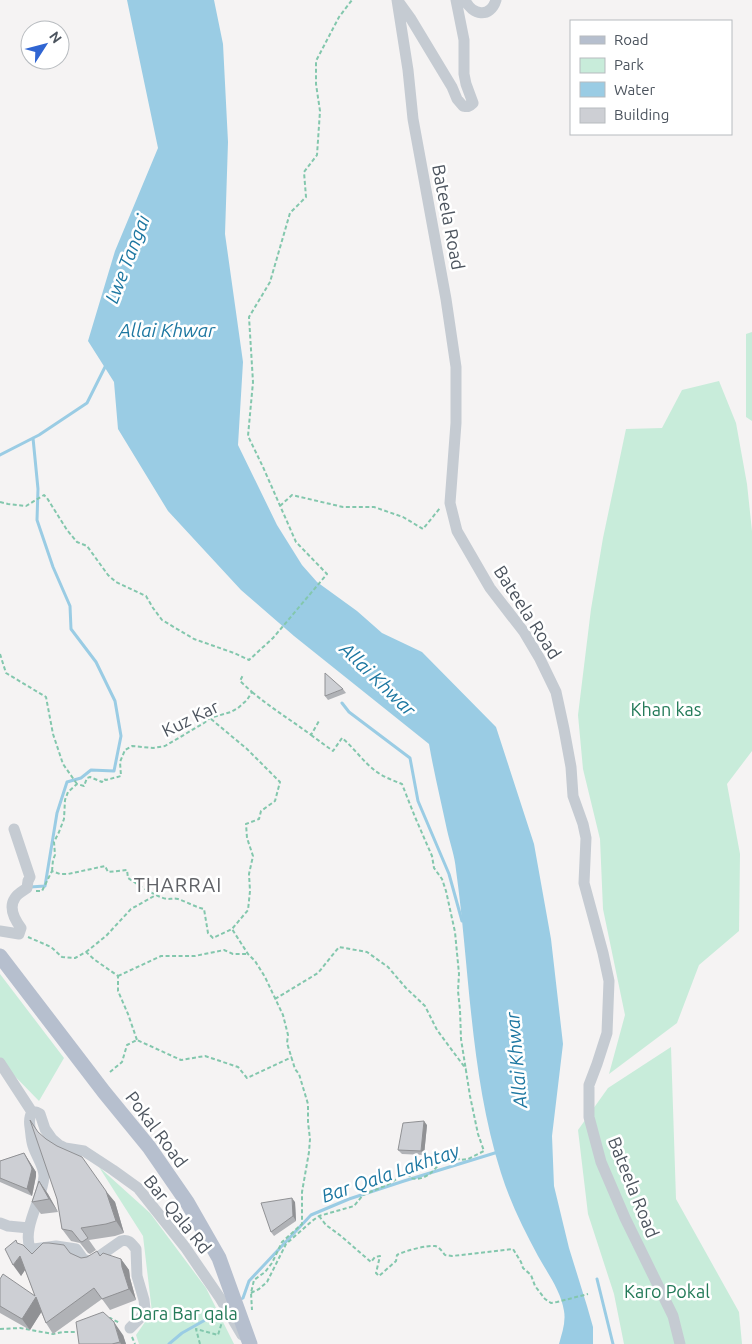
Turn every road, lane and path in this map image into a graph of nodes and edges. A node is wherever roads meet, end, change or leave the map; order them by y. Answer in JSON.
{"nodes":[{"id":1,"x":352,"y":0,"type":"edge"},
{"id":2,"x":397,"y":0,"type":"edge"},
{"id":3,"x":456,"y":0,"type":"edge"},
{"id":4,"x":464,"y":0,"type":"edge"},
{"id":5,"x":496,"y":0,"type":"edge"},
{"id":6,"x":450,"y":495,"type":"junction"},
{"id":7,"x":0,"y":502,"type":"edge"},
{"id":8,"x":280,"y":506,"type":"junction"},
{"id":9,"x":0,"y":654,"type":"edge"},
{"id":10,"x":242,"y":675,"type":"dead end"},
{"id":11,"x":252,"y":692,"type":"junction"},
{"id":12,"x":210,"y":718,"type":"junction"},
{"id":13,"x":319,"y":722,"type":"dead end"},
{"id":14,"x":311,"y":735,"type":"junction"},
{"id":15,"x":77,"y":784,"type":"junction"},
{"id":16,"x":14,"y":829,"type":"dead end"},
{"id":17,"x":52,"y":871,"type":"junction"},
{"id":18,"x":27,"y":888,"type":"junction"},
{"id":19,"x":156,"y":895,"type":"junction"},
{"id":20,"x":232,"y":929,"type":"junction"},
{"id":21,"x":0,"y":931,"type":"edge"},
{"id":22,"x":19,"y":934,"type":"junction"},
{"id":23,"x":86,"y":952,"type":"junction"},
{"id":24,"x":248,"y":954,"type":"junction"},
{"id":25,"x":0,"y":956,"type":"edge"},
{"id":26,"x":118,"y":976,"type":"junction"},
{"id":27,"x":274,"y":998,"type":"junction"},
{"id":28,"x":137,"y":1040,"type":"junction"},
{"id":29,"x":292,"y":1056,"type":"junction"},
{"id":30,"x":0,"y":1063,"type":"edge"},
{"id":31,"x":466,"y":1070,"type":"junction"},
{"id":32,"x":110,"y":1072,"type":"dead end"},
{"id":33,"x":32,"y":1112,"type":"junction"},
{"id":34,"x":319,"y":1216,"type":"junction"},
{"id":35,"x":0,"y":1223,"type":"edge"},
{"id":36,"x":29,"y":1228,"type":"junction"},
{"id":37,"x":251,"y":1293,"type":"junction"},
{"id":38,"x":588,"y":1294,"type":"dead end"},
{"id":39,"x":252,"y":1311,"type":"dead end"},
{"id":40,"x":103,"y":1322,"type":"edge"},
{"id":41,"x":234,"y":1323,"type":"junction"},
{"id":42,"x":130,"y":1328,"type":"joint"},
{"id":43,"x":0,"y":1329,"type":"edge"},
{"id":44,"x":80,"y":1332,"type":"edge"},
{"id":45,"x":250,"y":1342,"type":"edge"},
{"id":46,"x":200,"y":1344,"type":"edge"},
{"id":47,"x":680,"y":1344,"type":"edge"}],
"edges":[{"from":1,"to":8,"type":"path"},
{"from":2,"to":3,"type":"street"},
{"from":2,"to":6,"type":"street","name":"Bateela Road"},
{"from":4,"to":5,"type":"street"},
{"from":6,"to":8,"type":"path"},
{"from":6,"to":47,"type":"street","name":"Bateela Road"},
{"from":7,"to":8,"type":"path"},
{"from":9,"to":15,"type":"path"},
{"from":10,"to":11,"type":"path"},
{"from":11,"to":12,"type":"path","name":"Kuz Kar"},
{"from":11,"to":14,"type":"path"},
{"from":12,"to":15,"type":"path","name":"Kuz Kar"},
{"from":12,"to":20,"type":"path"},
{"from":13,"to":14,"type":"path"},
{"from":14,"to":31,"type":"path"},
{"from":15,"to":17,"type":"path"},
{"from":16,"to":18,"type":"street"},
{"from":17,"to":18,"type":"path"},
{"from":17,"to":19,"type":"path"},
{"from":18,"to":22,"type":"street"},
{"from":19,"to":20,"type":"path"},
{"from":19,"to":23,"type":"path"},
{"from":20,"to":24,"type":"path"},
{"from":21,"to":22,"type":"street"},
{"from":22,"to":23,"type":"path"},
{"from":23,"to":26,"type":"path"},
{"from":24,"to":26,"type":"path"},
{"from":24,"to":27,"type":"path"},
{"from":25,"to":45,"type":"main road","name":"Pokal Road"},
{"from":26,"to":28,"type":"path"},
{"from":27,"to":29,"type":"path"},
{"from":27,"to":31,"type":"path"},
{"from":28,"to":29,"type":"path"},
{"from":28,"to":32,"type":"path"},
{"from":29,"to":37,"type":"path"},
{"from":30,"to":33,"type":"street","name":"Bar Qala Rd"},
{"from":31,"to":34,"type":"path"},
{"from":33,"to":36,"type":"street"},
{"from":33,"to":41,"type":"street","name":"Bar Qala Rd"},
{"from":34,"to":37,"type":"path"},
{"from":34,"to":38,"type":"path"},
{"from":35,"to":36,"type":"street"},
{"from":36,"to":42,"type":"street"},
{"from":37,"to":39,"type":"path"},
{"from":40,"to":42,"type":"path"},
{"from":41,"to":45,"type":"street","name":"Bar Qala Rd"},
{"from":41,"to":46,"type":"path"},
{"from":43,"to":44,"type":"path"}]}
